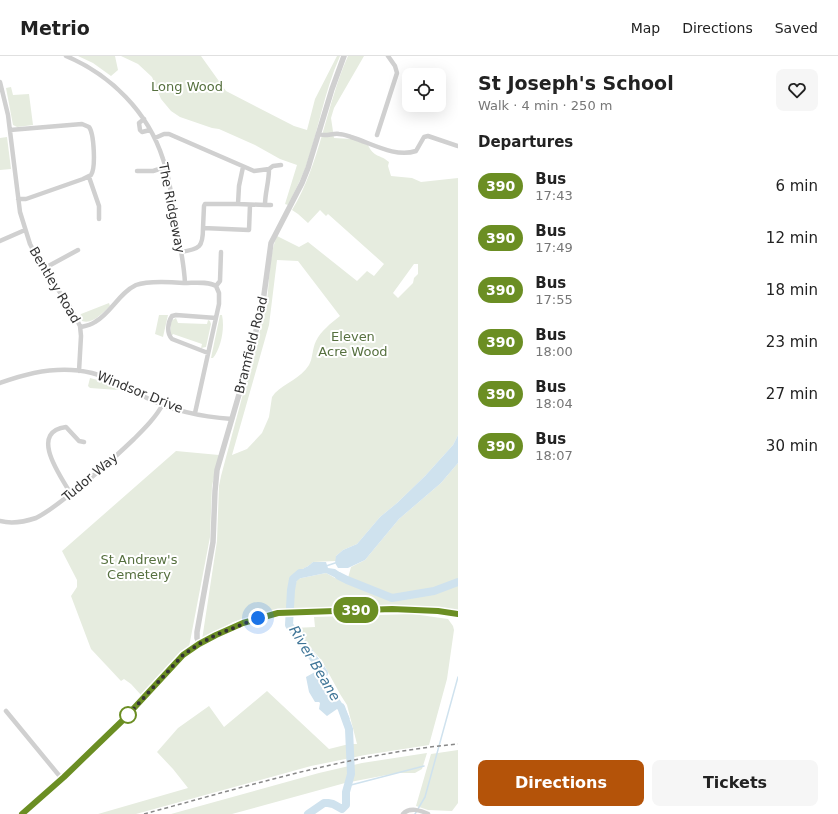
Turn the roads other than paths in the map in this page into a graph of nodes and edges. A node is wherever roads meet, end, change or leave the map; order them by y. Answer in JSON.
{"nodes":[{"id":1,"x":66,"y":56,"type":"edge"},
{"id":2,"x":344,"y":56,"type":"edge"},
{"id":3,"x":388,"y":56,"type":"edge"},
{"id":4,"x":0,"y":82,"type":"edge"},
{"id":5,"x":2,"y":102,"type":"edge"},
{"id":6,"x":144,"y":119,"type":"junction"},
{"id":7,"x":10,"y":130,"type":"junction"},
{"id":8,"x":150,"y":130,"type":"junction"},
{"id":9,"x":318,"y":134,"type":"junction"},
{"id":10,"x":377,"y":135,"type":"dead end"},
{"id":11,"x":154,"y":138,"type":"junction"},
{"id":12,"x":458,"y":146,"type":"edge"},
{"id":13,"x":281,"y":165,"type":"dead end"},
{"id":14,"x":243,"y":167,"type":"junction"},
{"id":15,"x":166,"y":168,"type":"junction"},
{"id":16,"x":269,"y":170,"type":"junction"},
{"id":17,"x":137,"y":171,"type":"dead end"},
{"id":18,"x":89,"y":177,"type":"junction"},
{"id":19,"x":18,"y":199,"type":"junction"},
{"id":20,"x":238,"y":204,"type":"junction"},
{"id":21,"x":250,"y":205,"type":"junction"},
{"id":22,"x":265,"y":205,"type":"junction"},
{"id":23,"x":271,"y":205,"type":"dead end"},
{"id":24,"x":99,"y":218,"type":"dead end"},
{"id":25,"x":203,"y":228,"type":"junction"},
{"id":26,"x":25,"y":230,"type":"junction"},
{"id":27,"x":0,"y":240,"type":"edge"},
{"id":28,"x":78,"y":250,"type":"dead end"},
{"id":29,"x":181,"y":252,"type":"junction"},
{"id":30,"x":221,"y":252,"type":"dead end"},
{"id":31,"x":43,"y":269,"type":"junction"},
{"id":32,"x":185,"y":283,"type":"junction"},
{"id":33,"x":216,"y":286,"type":"junction"},
{"id":34,"x":216,"y":318,"type":"junction"},
{"id":35,"x":81,"y":327,"type":"junction"},
{"id":36,"x":208,"y":353,"type":"junction"},
{"id":37,"x":79,"y":371,"type":"junction"},
{"id":38,"x":0,"y":383,"type":"edge"},
{"id":39,"x":163,"y":404,"type":"junction"},
{"id":40,"x":195,"y":413,"type":"junction"},
{"id":41,"x":232,"y":419,"type":"junction"},
{"id":42,"x":84,"y":442,"type":"dead end"},
{"id":43,"x":71,"y":494,"type":"junction"},
{"id":44,"x":0,"y":521,"type":"edge"},
{"id":45,"x":458,"y":614,"type":"edge"},
{"id":46,"x":199,"y":644,"type":"junction"},
{"id":47,"x":6,"y":711,"type":"dead end"},
{"id":48,"x":62,"y":778,"type":"junction"},
{"id":49,"x":427,"y":813,"type":"edge"},
{"id":50,"x":22,"y":814,"type":"edge"},
{"id":51,"x":403,"y":814,"type":"edge"}],
"edges":[{"from":1,"to":6,"type":"street","name":"The Ridgeway"},
{"from":2,"to":9,"type":"street","name":"Bramfield Road"},
{"from":3,"to":10,"type":"street"},
{"from":4,"to":5,"type":"street","name":"Bentley Road"},
{"from":5,"to":7,"type":"street","name":"Bentley Road"},
{"from":6,"to":8,"type":"street","name":"The Ridgeway"},
{"from":6,"to":8,"type":"street"},
{"from":7,"to":18,"type":"street"},
{"from":7,"to":19,"type":"street","name":"Bentley Road"},
{"from":8,"to":11,"type":"street","name":"The Ridgeway"},
{"from":9,"to":12,"type":"street"},
{"from":9,"to":41,"type":"street","name":"Bramfield Road"},
{"from":11,"to":14,"type":"street"},
{"from":11,"to":15,"type":"street","name":"The Ridgeway"},
{"from":13,"to":16,"type":"street"},
{"from":14,"to":16,"type":"street"},
{"from":14,"to":20,"type":"street"},
{"from":15,"to":17,"type":"street"},
{"from":15,"to":29,"type":"street","name":"The Ridgeway"},
{"from":16,"to":22,"type":"street"},
{"from":18,"to":19,"type":"street"},
{"from":18,"to":24,"type":"street"},
{"from":19,"to":26,"type":"street","name":"Bentley Road"},
{"from":20,"to":21,"type":"street"},
{"from":20,"to":25,"type":"street"},
{"from":21,"to":22,"type":"street"},
{"from":21,"to":25,"type":"street"},
{"from":22,"to":23,"type":"street"},
{"from":25,"to":29,"type":"street"},
{"from":26,"to":27,"type":"street"},
{"from":26,"to":31,"type":"street","name":"Bentley Road"},
{"from":28,"to":31,"type":"street"},
{"from":29,"to":32,"type":"street","name":"The Ridgeway"},
{"from":30,"to":33,"type":"street"},
{"from":31,"to":35,"type":"street","name":"Bentley Road"},
{"from":32,"to":33,"type":"street"},
{"from":32,"to":35,"type":"street"},
{"from":33,"to":34,"type":"street"},
{"from":34,"to":36,"type":"street"},
{"from":34,"to":36,"type":"street"},
{"from":35,"to":37,"type":"street","name":"Bentley Road"},
{"from":36,"to":40,"type":"street"},
{"from":37,"to":38,"type":"street","name":"Windsor Drive"},
{"from":37,"to":39,"type":"street","name":"Windsor Drive"},
{"from":39,"to":40,"type":"street","name":"Windsor Drive"},
{"from":39,"to":43,"type":"street","name":"Tudor Way"},
{"from":40,"to":41,"type":"street","name":"Windsor Drive"},
{"from":41,"to":46,"type":"street","name":"Bramfield Road"},
{"from":42,"to":43,"type":"street"},
{"from":43,"to":44,"type":"street","name":"Tudor Way"},
{"from":45,"to":46,"type":"main road"},
{"from":46,"to":48,"type":"main road"},
{"from":47,"to":48,"type":"street"},
{"from":48,"to":50,"type":"main road"},
{"from":49,"to":51,"type":"street"}]}
